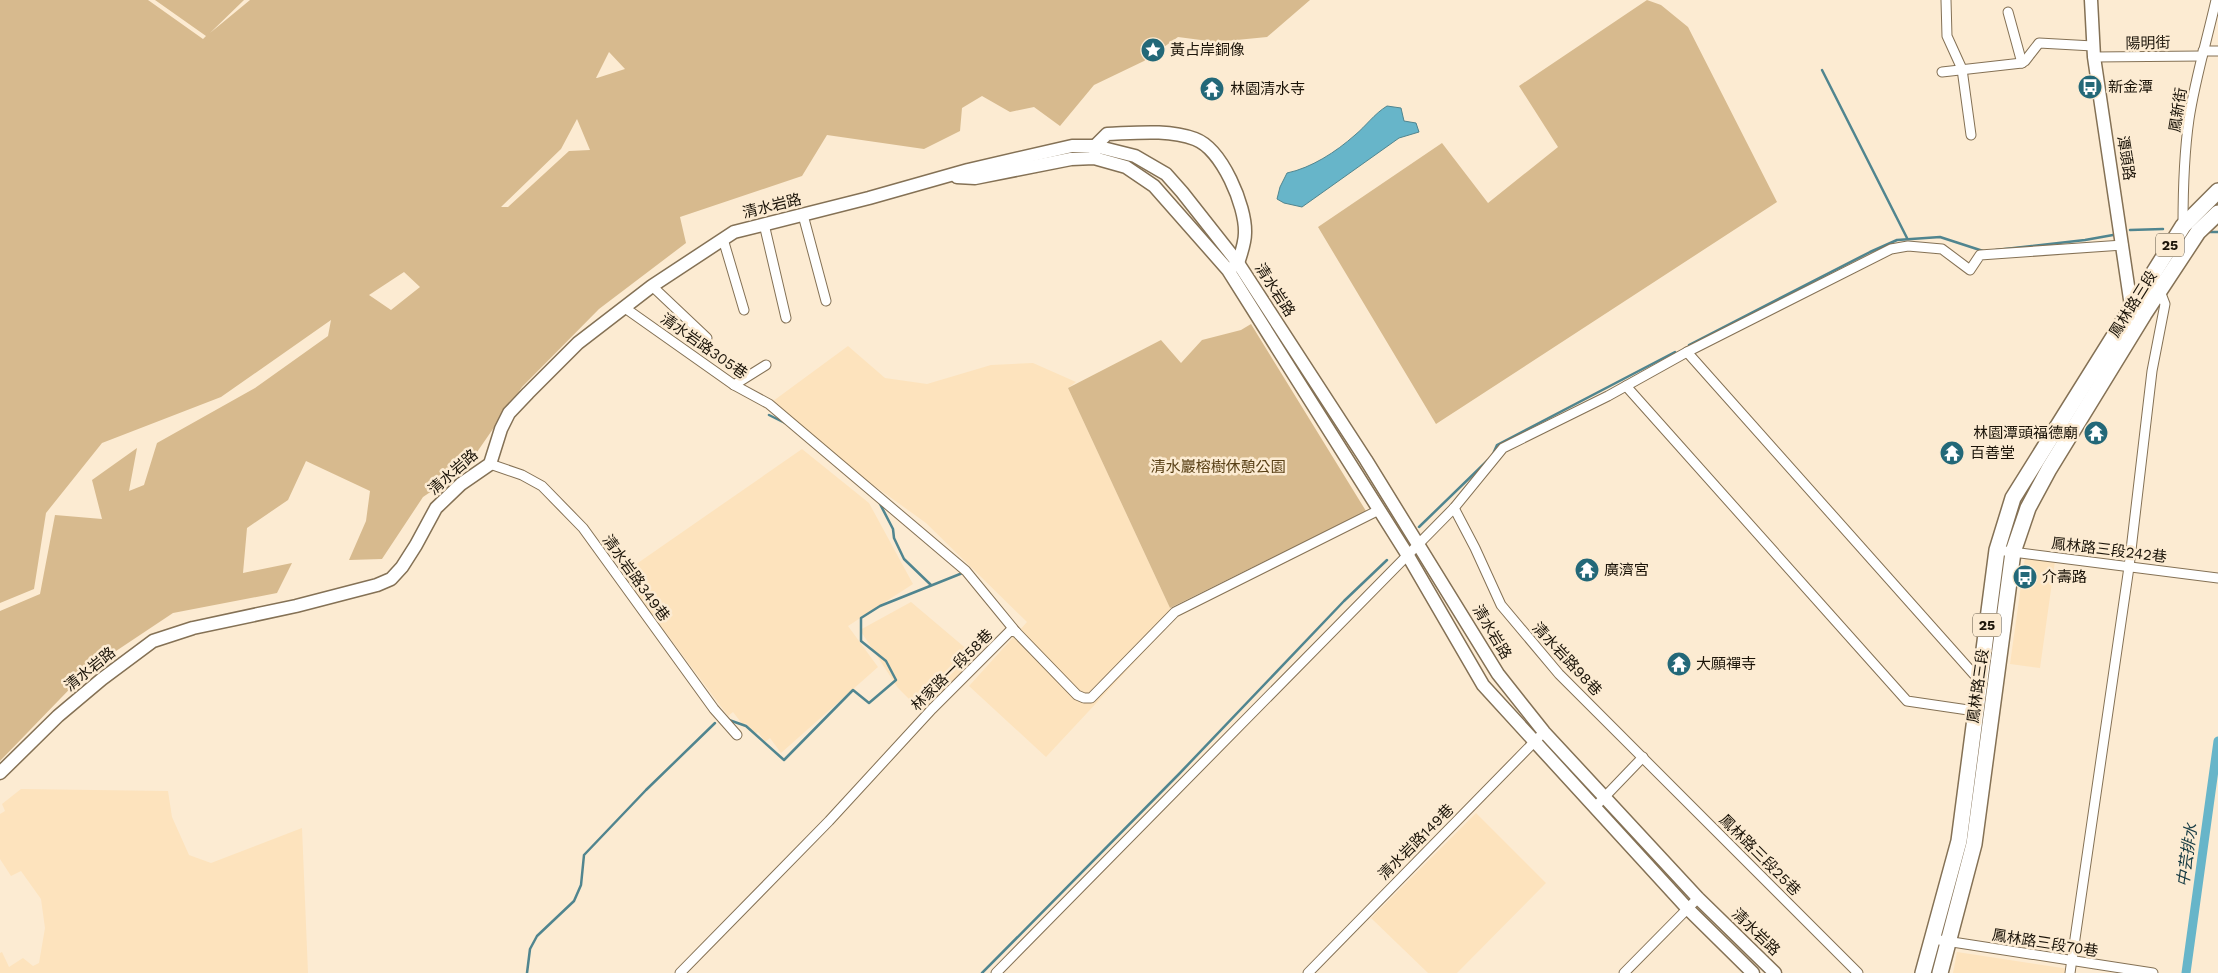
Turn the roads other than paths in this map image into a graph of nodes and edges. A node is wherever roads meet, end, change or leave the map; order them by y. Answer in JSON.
{"nodes":[{"id":1,"x":1946,"y":0,"type":"edge"},
{"id":2,"x":2091,"y":0,"type":"edge"},
{"id":3,"x":2216,"y":0,"type":"edge"},
{"id":4,"x":2008,"y":12,"type":"dead end"},
{"id":5,"x":2218,"y":51,"type":"edge"},
{"id":6,"x":2094,"y":52,"type":"junction"},
{"id":7,"x":2202,"y":53,"type":"junction"},
{"id":8,"x":2022,"y":63,"type":"junction"},
{"id":9,"x":1962,"y":69,"type":"junction"},
{"id":10,"x":1942,"y":72,"type":"dead end"},
{"id":11,"x":1971,"y":135,"type":"dead end"},
{"id":12,"x":1095,"y":152,"type":"junction"},
{"id":13,"x":2218,"y":191,"type":"edge"},
{"id":14,"x":2218,"y":213,"type":"edge"},
{"id":15,"x":803,"y":215,"type":"junction"},
{"id":16,"x":764,"y":224,"type":"junction"},
{"id":17,"x":2183,"y":226,"type":"junction"},
{"id":18,"x":723,"y":239,"type":"junction"},
{"id":19,"x":2123,"y":244,"type":"junction"},
{"id":20,"x":1233,"y":266,"type":"junction"},
{"id":21,"x":652,"y":286,"type":"junction"},
{"id":22,"x":2160,"y":291,"type":"junction"},
{"id":23,"x":826,"y":301,"type":"dead end"},
{"id":24,"x":2131,"y":306,"type":"junction"},
{"id":25,"x":625,"y":308,"type":"junction"},
{"id":26,"x":744,"y":310,"type":"dead end"},
{"id":27,"x":2144,"y":314,"type":"junction"},
{"id":28,"x":786,"y":318,"type":"dead end"},
{"id":29,"x":707,"y":338,"type":"dead end"},
{"id":30,"x":1687,"y":352,"type":"junction"},
{"id":31,"x":766,"y":365,"type":"dead end"},
{"id":32,"x":734,"y":385,"type":"junction"},
{"id":33,"x":1626,"y":386,"type":"junction"},
{"id":34,"x":490,"y":464,"type":"junction"},
{"id":35,"x":1454,"y":508,"type":"junction"},
{"id":36,"x":1379,"y":510,"type":"junction"},
{"id":37,"x":1418,"y":543,"type":"junction"},
{"id":38,"x":1997,"y":550,"type":"junction"},
{"id":39,"x":2013,"y":552,"type":"junction"},
{"id":40,"x":1407,"y":554,"type":"junction"},
{"id":41,"x":2129,"y":566,"type":"junction"},
{"id":42,"x":2218,"y":578,"type":"edge"},
{"id":43,"x":1016,"y":632,"type":"junction"},
{"id":44,"x":1979,"y":680,"type":"junction"},
{"id":45,"x":1975,"y":711,"type":"junction"},
{"id":46,"x":1544,"y":732,"type":"junction"},
{"id":47,"x":737,"y":735,"type":"dead end"},
{"id":48,"x":1534,"y":742,"type":"junction"},
{"id":49,"x":1643,"y":757,"type":"junction"},
{"id":50,"x":0,"y":773,"type":"edge"},
{"id":51,"x":1605,"y":797,"type":"junction"},
{"id":52,"x":1594,"y":808,"type":"junction"},
{"id":53,"x":1698,"y":898,"type":"junction"},
{"id":54,"x":1687,"y":908,"type":"junction"},
{"id":55,"x":1933,"y":939,"type":"junction"},
{"id":56,"x":1949,"y":942,"type":"junction"},
{"id":57,"x":2071,"y":962,"type":"junction"},
{"id":58,"x":680,"y":973,"type":"edge"},
{"id":59,"x":996,"y":973,"type":"edge"},
{"id":60,"x":1308,"y":973,"type":"edge"},
{"id":61,"x":1624,"y":973,"type":"edge"},
{"id":62,"x":1753,"y":973,"type":"edge"},
{"id":63,"x":1775,"y":973,"type":"edge"},
{"id":64,"x":1858,"y":973,"type":"edge"},
{"id":65,"x":1923,"y":973,"type":"edge"},
{"id":66,"x":1940,"y":973,"type":"edge"},
{"id":67,"x":2070,"y":973,"type":"edge"},
{"id":68,"x":2153,"y":973,"type":"edge"}],
"edges":[{"from":1,"to":9,"type":"street"},
{"from":2,"to":6,"type":"street","name":"潭頭路"},
{"from":3,"to":7,"type":"street","name":"鳳新街"},
{"from":4,"to":8,"type":"street"},
{"from":5,"to":7,"type":"street","name":"陽明街"},
{"from":6,"to":7,"type":"street","name":"陽明街"},
{"from":6,"to":8,"type":"street","name":"陽明街"},
{"from":6,"to":19,"type":"street","name":"潭頭路"},
{"from":7,"to":17,"type":"street","name":"鳳新街"},
{"from":8,"to":9,"type":"street"},
{"from":9,"to":10,"type":"street"},
{"from":9,"to":11,"type":"street"},
{"from":12,"to":15,"type":"street","name":"清水岩路"},
{"from":12,"to":20,"type":"street","name":"清水岩路"},
{"from":12,"to":20,"type":"street","name":"清水岩路"},
{"from":13,"to":17,"type":"main road","name":"鳳林路三段","number":"25"},
{"from":14,"to":22,"type":"main road","name":"鳳林路三段","number":"25"},
{"from":15,"to":16,"type":"street","name":"清水岩路"},
{"from":15,"to":23,"type":"street"},
{"from":16,"to":18,"type":"street","name":"清水岩路"},
{"from":16,"to":28,"type":"street"},
{"from":17,"to":24,"type":"main road","name":"鳳林路三段","number":"25"},
{"from":18,"to":21,"type":"street","name":"清水岩路"},
{"from":18,"to":26,"type":"street"},
{"from":19,"to":24,"type":"street","name":"潭頭路"},
{"from":19,"to":30,"type":"street"},
{"from":20,"to":36,"type":"street","name":"清水岩路"},
{"from":20,"to":37,"type":"street","name":"清水岩路"},
{"from":21,"to":25,"type":"street","name":"清水岩路"},
{"from":21,"to":29,"type":"street"},
{"from":22,"to":27,"type":"main road","name":"鳳林路三段","number":"25"},
{"from":22,"to":41,"type":"street"},
{"from":24,"to":27,"type":"street"},
{"from":24,"to":38,"type":"main road","name":"鳳林路三段","number":"25"},
{"from":25,"to":32,"type":"street","name":"清水岩路305巷"},
{"from":25,"to":34,"type":"street","name":"清水岩路"},
{"from":27,"to":39,"type":"main road","name":"鳳林路三段","number":"25"},
{"from":30,"to":33,"type":"street"},
{"from":30,"to":44,"type":"street"},
{"from":31,"to":32,"type":"street"},
{"from":32,"to":43,"type":"street","name":"清水岩路305巷"},
{"from":33,"to":35,"type":"street"},
{"from":33,"to":45,"type":"street"},
{"from":34,"to":47,"type":"street","name":"清水岩路349巷"},
{"from":34,"to":50,"type":"street","name":"清水岩路"},
{"from":35,"to":37,"type":"street"},
{"from":35,"to":49,"type":"street","name":"清水岩路98巷"},
{"from":36,"to":40,"type":"street","name":"清水岩路"},
{"from":36,"to":43,"type":"street","name":"林家路一段58巷"},
{"from":37,"to":40,"type":"street"},
{"from":37,"to":46,"type":"street","name":"清水岩路"},
{"from":38,"to":39,"type":"street","name":"鳳林路三段242巷"},
{"from":38,"to":44,"type":"main road","name":"鳳林路三段","number":"25"},
{"from":39,"to":41,"type":"street","name":"鳳林路三段242巷"},
{"from":39,"to":56,"type":"main road","name":"鳳林路三段","number":"25"},
{"from":40,"to":48,"type":"street","name":"清水岩路"},
{"from":40,"to":59,"type":"street"},
{"from":41,"to":42,"type":"street","name":"鳳林路三段242巷"},
{"from":41,"to":57,"type":"street"},
{"from":43,"to":58,"type":"street","name":"林家路一段58巷"},
{"from":44,"to":45,"type":"main road","name":"鳳林路三段","number":"25"},
{"from":45,"to":55,"type":"main road","name":"鳳林路三段","number":"25"},
{"from":46,"to":48,"type":"street","name":"清水岩路149巷"},
{"from":46,"to":51,"type":"street","name":"清水岩路"},
{"from":48,"to":52,"type":"street","name":"清水岩路"},
{"from":48,"to":60,"type":"street","name":"清水岩路149巷"},
{"from":49,"to":51,"type":"street"},
{"from":49,"to":64,"type":"street","name":"鳳林路三段25巷"},
{"from":51,"to":52,"type":"street"},
{"from":51,"to":53,"type":"street","name":"清水岩路"},
{"from":52,"to":54,"type":"street","name":"清水岩路"},
{"from":53,"to":54,"type":"street"},
{"from":53,"to":63,"type":"street","name":"清水岩路"},
{"from":54,"to":61,"type":"street"},
{"from":54,"to":62,"type":"street","name":"清水岩路"},
{"from":55,"to":56,"type":"street","name":"鳳林路三段70巷"},
{"from":55,"to":65,"type":"main road","name":"鳳林路三段","number":"25"},
{"from":56,"to":57,"type":"street","name":"鳳林路三段70巷"},
{"from":56,"to":66,"type":"main road","name":"鳳林路三段","number":"25"},
{"from":57,"to":67,"type":"street"},
{"from":57,"to":68,"type":"street","name":"鳳林路三段70巷"}]}
